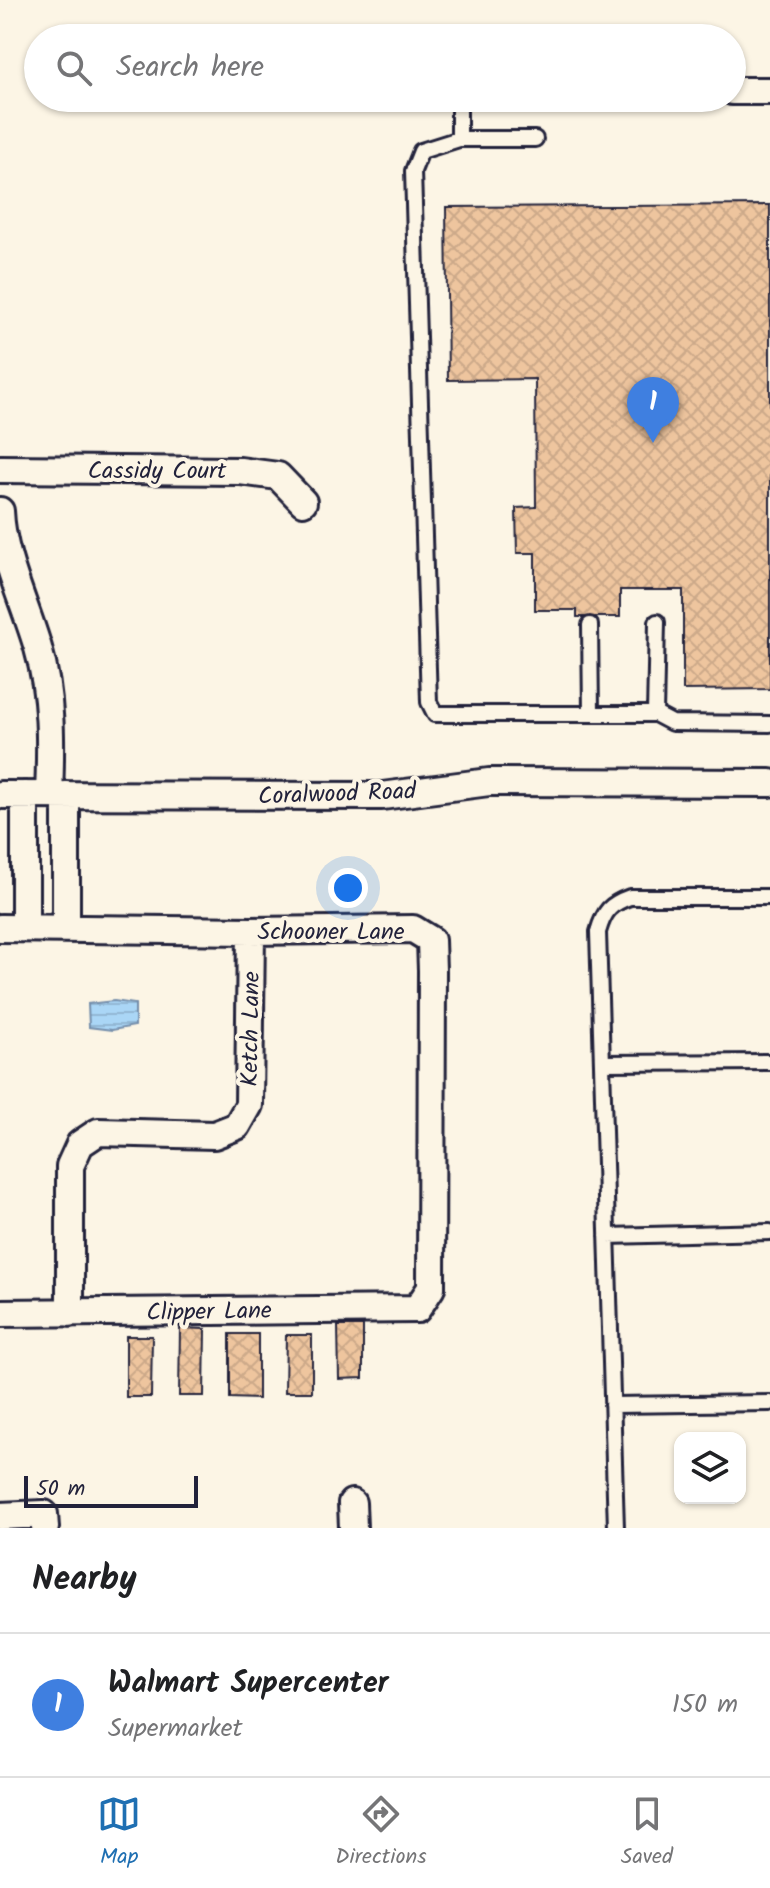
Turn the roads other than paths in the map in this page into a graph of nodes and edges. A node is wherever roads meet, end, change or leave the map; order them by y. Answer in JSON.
{"nodes":[{"id":1,"x":746,"y":91,"type":"edge"},
{"id":2,"x":770,"y":91,"type":"edge"},
{"id":3,"x":459,"y":112,"type":"edge"},
{"id":4,"x":459,"y":139,"type":"junction"},
{"id":5,"x":535,"y":139,"type":"dead end"},
{"id":6,"x":0,"y":469,"type":"edge"},
{"id":7,"x":303,"y":502,"type":"dead end"},
{"id":8,"x":0,"y":511,"type":"edge"},
{"id":9,"x":657,"y":622,"type":"dead end"},
{"id":10,"x":590,"y":625,"type":"dead end"},
{"id":11,"x":591,"y":713,"type":"junction"},
{"id":12,"x":655,"y":714,"type":"junction"},
{"id":13,"x":770,"y":724,"type":"edge"},
{"id":14,"x":770,"y":783,"type":"edge"},
{"id":15,"x":35,"y":795,"type":"edge"},
{"id":16,"x":770,"y":897,"type":"edge"},
{"id":17,"x":12,"y":928,"type":"edge"},
{"id":18,"x":66,"y":928,"type":"junction"},
{"id":19,"x":251,"y":931,"type":"junction"},
{"id":20,"x":770,"y":1062,"type":"edge"},
{"id":21,"x":602,"y":1063,"type":"junction"},
{"id":22,"x":770,"y":1232,"type":"edge"},
{"id":23,"x":607,"y":1236,"type":"junction"},
{"id":24,"x":417,"y":1309,"type":"joint"},
{"id":25,"x":0,"y":1313,"type":"edge"},
{"id":26,"x":70,"y":1313,"type":"junction"},
{"id":27,"x":770,"y":1403,"type":"edge"},
{"id":28,"x":612,"y":1405,"type":"junction"},
{"id":29,"x":0,"y":1516,"type":"edge"},
{"id":30,"x":44,"y":1521,"type":"edge"},
{"id":31,"x":616,"y":1528,"type":"edge"}],
"edges":[{"from":1,"to":2,"type":"street"},
{"from":3,"to":4,"type":"lane"},
{"from":4,"to":5,"type":"lane"},
{"from":4,"to":11,"type":"lane"},
{"from":6,"to":7,"type":"street","name":"Cassidy Court"},
{"from":8,"to":15,"type":"street"},
{"from":9,"to":12,"type":"lane"},
{"from":10,"to":11,"type":"lane"},
{"from":11,"to":12,"type":"lane"},
{"from":12,"to":13,"type":"lane"},
{"from":14,"to":15,"type":"street","name":"Coralwood Road"},
{"from":15,"to":17,"type":"street"},
{"from":15,"to":18,"type":"street"},
{"from":16,"to":21,"type":"lane"},
{"from":17,"to":18,"type":"street","name":"Schooner Lane"},
{"from":18,"to":19,"type":"street","name":"Schooner Lane"},
{"from":19,"to":24,"type":"street","name":"Schooner Lane"},
{"from":19,"to":26,"type":"street","name":"Ketch Lane"},
{"from":20,"to":21,"type":"lane"},
{"from":21,"to":23,"type":"lane"},
{"from":22,"to":23,"type":"lane"},
{"from":23,"to":28,"type":"lane"},
{"from":24,"to":26,"type":"street","name":"Clipper Lane"},
{"from":25,"to":26,"type":"street","name":"Clipper Lane"},
{"from":27,"to":28,"type":"lane"},
{"from":28,"to":31,"type":"lane"},
{"from":29,"to":30,"type":"street"}]}
